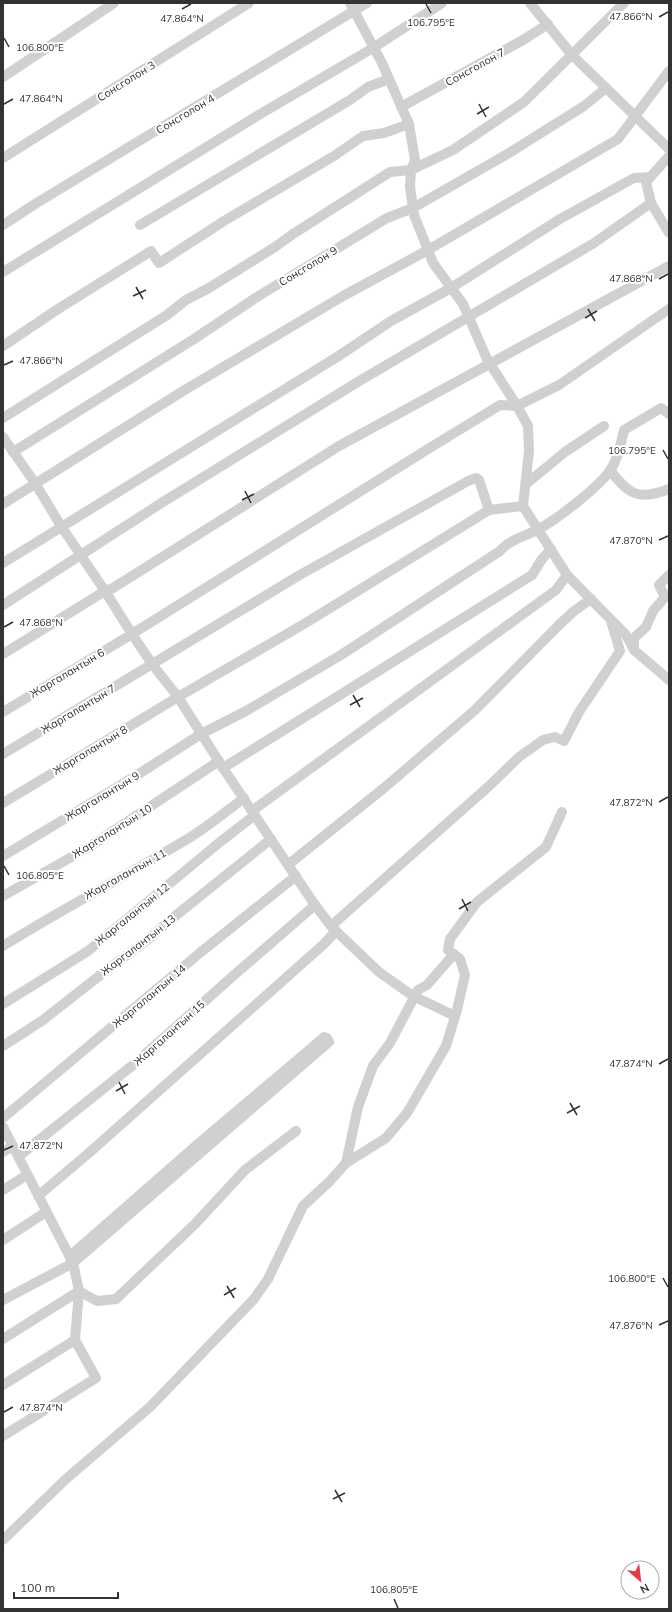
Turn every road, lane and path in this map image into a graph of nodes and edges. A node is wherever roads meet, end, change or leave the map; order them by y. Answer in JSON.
{"nodes":[{"id":1,"x":114,"y":3,"type":"edge"},
{"id":2,"x":249,"y":3,"type":"edge"},
{"id":3,"x":367,"y":3,"type":"edge"},
{"id":4,"x":442,"y":3,"type":"edge"},
{"id":5,"x":530,"y":3,"type":"edge"},
{"id":6,"x":624,"y":3,"type":"edge"},
{"id":7,"x":352,"y":7,"type":"edge"},
{"id":8,"x":548,"y":24,"type":"junction"},
{"id":9,"x":373,"y":48,"type":"junction"},
{"id":10,"x":572,"y":55,"type":"junction"},
{"id":11,"x":669,"y":71,"type":"edge"},
{"id":12,"x":3,"y":77,"type":"edge"},
{"id":13,"x":389,"y":79,"type":"junction"},
{"id":14,"x":606,"y":88,"type":"junction"},
{"id":15,"x":401,"y":107,"type":"junction"},
{"id":16,"x":635,"y":115,"type":"junction"},
{"id":17,"x":409,"y":124,"type":"junction"},
{"id":18,"x":669,"y":149,"type":"edge"},
{"id":19,"x":669,"y":156,"type":"edge"},
{"id":20,"x":3,"y":158,"type":"edge"},
{"id":21,"x":411,"y":170,"type":"junction"},
{"id":22,"x":650,"y":177,"type":"junction"},
{"id":23,"x":651,"y":203,"type":"junction"},
{"id":24,"x":413,"y":208,"type":"junction"},
{"id":25,"x":140,"y":224,"type":"dead end"},
{"id":26,"x":3,"y":225,"type":"edge"},
{"id":27,"x":669,"y":233,"type":"edge"},
{"id":28,"x":428,"y":250,"type":"junction"},
{"id":29,"x":669,"y":266,"type":"edge"},
{"id":30,"x":3,"y":272,"type":"edge"},
{"id":31,"x":451,"y":288,"type":"junction"},
{"id":32,"x":669,"y":309,"type":"edge"},
{"id":33,"x":468,"y":316,"type":"junction"},
{"id":34,"x":3,"y":346,"type":"edge"},
{"id":35,"x":490,"y":364,"type":"junction"},
{"id":36,"x":517,"y":406,"type":"junction"},
{"id":37,"x":669,"y":414,"type":"edge"},
{"id":38,"x":3,"y":418,"type":"edge"},
{"id":39,"x":604,"y":426,"type":"dead end"},
{"id":40,"x":3,"y":437,"type":"edge"},
{"id":41,"x":13,"y":452,"type":"junction"},
{"id":42,"x":610,"y":470,"type":"junction"},
{"id":43,"x":35,"y":483,"type":"junction"},
{"id":44,"x":526,"y":484,"type":"junction"},
{"id":45,"x":669,"y":489,"type":"edge"},
{"id":46,"x":3,"y":504,"type":"edge"},
{"id":47,"x":523,"y":506,"type":"junction"},
{"id":48,"x":489,"y":510,"type":"junction"},
{"id":49,"x":61,"y":526,"type":"junction"},
{"id":50,"x":538,"y":530,"type":"junction"},
{"id":51,"x":551,"y":549,"type":"junction"},
{"id":52,"x":80,"y":554,"type":"junction"},
{"id":53,"x":3,"y":563,"type":"edge"},
{"id":54,"x":567,"y":575,"type":"junction"},
{"id":55,"x":669,"y":575,"type":"edge"},
{"id":56,"x":105,"y":590,"type":"junction"},
{"id":57,"x":591,"y":599,"type":"junction"},
{"id":58,"x":3,"y":604,"type":"edge"},
{"id":59,"x":611,"y":621,"type":"junction"},
{"id":60,"x":132,"y":634,"type":"junction"},
{"id":61,"x":634,"y":650,"type":"junction"},
{"id":62,"x":3,"y":654,"type":"edge"},
{"id":63,"x":152,"y":664,"type":"junction"},
{"id":64,"x":669,"y":680,"type":"edge"},
{"id":65,"x":178,"y":697,"type":"junction"},
{"id":66,"x":3,"y":712,"type":"edge"},
{"id":67,"x":201,"y":734,"type":"junction"},
{"id":68,"x":3,"y":754,"type":"edge"},
{"id":69,"x":221,"y":764,"type":"junction"},
{"id":70,"x":244,"y":798,"type":"junction"},
{"id":71,"x":3,"y":803,"type":"edge"},
{"id":72,"x":562,"y":812,"type":"dead end"},
{"id":73,"x":254,"y":813,"type":"junction"},
{"id":74,"x":271,"y":840,"type":"junction"},
{"id":75,"x":3,"y":856,"type":"edge"},
{"id":76,"x":289,"y":864,"type":"junction"},
{"id":77,"x":296,"y":876,"type":"junction"},
{"id":78,"x":3,"y":896,"type":"edge"},
{"id":79,"x":315,"y":905,"type":"junction"},
{"id":80,"x":334,"y":929,"type":"junction"},
{"id":81,"x":3,"y":946,"type":"edge"},
{"id":82,"x":454,"y":954,"type":"junction"},
{"id":83,"x":414,"y":997,"type":"junction"},
{"id":84,"x":3,"y":1004,"type":"edge"},
{"id":85,"x":455,"y":1016,"type":"junction"},
{"id":86,"x":3,"y":1046,"type":"edge"},
{"id":87,"x":3,"y":1118,"type":"edge"},
{"id":88,"x":3,"y":1127,"type":"edge"},
{"id":89,"x":296,"y":1131,"type":"dead end"},
{"id":90,"x":12,"y":1146,"type":"junction"},
{"id":91,"x":202,"y":1146,"type":"junction"},
{"id":92,"x":3,"y":1152,"type":"edge"},
{"id":93,"x":19,"y":1156,"type":"junction"},
{"id":94,"x":346,"y":1163,"type":"junction"},
{"id":95,"x":27,"y":1175,"type":"junction"},
{"id":96,"x":3,"y":1190,"type":"edge"},
{"id":97,"x":38,"y":1196,"type":"junction"},
{"id":98,"x":46,"y":1212,"type":"junction"},
{"id":99,"x":3,"y":1240,"type":"edge"},
{"id":100,"x":71,"y":1259,"type":"junction"},
{"id":101,"x":79,"y":1291,"type":"junction"},
{"id":102,"x":3,"y":1300,"type":"edge"},
{"id":103,"x":3,"y":1339,"type":"edge"},
{"id":104,"x":75,"y":1340,"type":"junction"},
{"id":105,"x":3,"y":1385,"type":"edge"},
{"id":106,"x":3,"y":1436,"type":"edge"},
{"id":107,"x":3,"y":1540,"type":"edge"}],
"edges":[{"from":1,"to":12,"type":"street"},
{"from":2,"to":20,"type":"street","name":"Сонсголон 3"},
{"from":3,"to":7,"type":"street","name":"Сонсголон 4"},
{"from":4,"to":9,"type":"street"},
{"from":5,"to":8,"type":"street"},
{"from":6,"to":10,"type":"street"},
{"from":7,"to":9,"type":"street"},
{"from":7,"to":26,"type":"street","name":"Сонсголон 4"},
{"from":8,"to":10,"type":"street"},
{"from":8,"to":15,"type":"street","name":"Сонсголон 7"},
{"from":9,"to":13,"type":"street"},
{"from":9,"to":30,"type":"street"},
{"from":10,"to":14,"type":"street"},
{"from":10,"to":21,"type":"street"},
{"from":11,"to":16,"type":"street"},
{"from":13,"to":15,"type":"street"},
{"from":13,"to":25,"type":"street"},
{"from":14,"to":16,"type":"street"},
{"from":14,"to":24,"type":"street","name":"Сонсголон 9"},
{"from":15,"to":17,"type":"street"},
{"from":16,"to":18,"type":"street"},
{"from":16,"to":28,"type":"street"},
{"from":17,"to":21,"type":"street"},
{"from":17,"to":34,"type":"street"},
{"from":19,"to":22,"type":"street"},
{"from":21,"to":24,"type":"street"},
{"from":21,"to":38,"type":"street"},
{"from":22,"to":23,"type":"street"},
{"from":22,"to":31,"type":"street"},
{"from":23,"to":27,"type":"street"},
{"from":23,"to":33,"type":"street"},
{"from":24,"to":28,"type":"street"},
{"from":24,"to":41,"type":"street","name":"Сонсголон 9"},
{"from":28,"to":31,"type":"street"},
{"from":28,"to":43,"type":"street"},
{"from":29,"to":35,"type":"street"},
{"from":31,"to":33,"type":"street"},
{"from":31,"to":49,"type":"street"},
{"from":32,"to":36,"type":"street"},
{"from":33,"to":35,"type":"street"},
{"from":33,"to":52,"type":"street"},
{"from":35,"to":36,"type":"street"},
{"from":35,"to":56,"type":"street"},
{"from":36,"to":44,"type":"street"},
{"from":36,"to":60,"type":"street","name":"Жаргалантын 6"},
{"from":37,"to":42,"type":"street"},
{"from":39,"to":44,"type":"street"},
{"from":40,"to":41,"type":"street"},
{"from":41,"to":43,"type":"street"},
{"from":42,"to":45,"type":"street"},
{"from":42,"to":50,"type":"street","name":"Жаргалантын 9"},
{"from":43,"to":46,"type":"street"},
{"from":43,"to":49,"type":"street"},
{"from":44,"to":47,"type":"street"},
{"from":47,"to":48,"type":"street"},
{"from":47,"to":50,"type":"street"},
{"from":48,"to":63,"type":"street","name":"Жаргалантын 7"},
{"from":48,"to":65,"type":"street","name":"Жаргалантын 8"},
{"from":49,"to":52,"type":"street"},
{"from":49,"to":53,"type":"street"},
{"from":50,"to":51,"type":"street"},
{"from":50,"to":67,"type":"street","name":"Жаргалантын 9"},
{"from":51,"to":54,"type":"street"},
{"from":51,"to":69,"type":"street","name":"Жаргалантын 10"},
{"from":52,"to":56,"type":"street"},
{"from":52,"to":58,"type":"street"},
{"from":54,"to":57,"type":"street"},
{"from":54,"to":73,"type":"street","name":"Жаргалантын 12"},
{"from":55,"to":61,"type":"street"},
{"from":56,"to":60,"type":"street"},
{"from":56,"to":62,"type":"street"},
{"from":57,"to":59,"type":"street"},
{"from":57,"to":76,"type":"street"},
{"from":59,"to":61,"type":"street"},
{"from":59,"to":80,"type":"street"},
{"from":60,"to":63,"type":"street"},
{"from":60,"to":66,"type":"street","name":"Жаргалантын 6"},
{"from":61,"to":64,"type":"street"},
{"from":63,"to":65,"type":"street"},
{"from":63,"to":68,"type":"street","name":"Жаргалантын 7"},
{"from":65,"to":67,"type":"street"},
{"from":65,"to":71,"type":"street","name":"Жаргалантын 8"},
{"from":67,"to":69,"type":"street"},
{"from":67,"to":75,"type":"street","name":"Жаргалантын 9"},
{"from":69,"to":70,"type":"street"},
{"from":69,"to":78,"type":"street","name":"Жаргалантын 10"},
{"from":70,"to":73,"type":"street"},
{"from":70,"to":81,"type":"street","name":"Жаргалантын 11"},
{"from":72,"to":82,"type":"street"},
{"from":73,"to":74,"type":"street"},
{"from":73,"to":84,"type":"street","name":"Жаргалантын 12"},
{"from":74,"to":76,"type":"street"},
{"from":74,"to":86,"type":"street","name":"Жаргалантын 13"},
{"from":76,"to":77,"type":"street"},
{"from":77,"to":79,"type":"street"},
{"from":77,"to":87,"type":"street","name":"Жаргалантын 14"},
{"from":79,"to":80,"type":"street"},
{"from":79,"to":93,"type":"street","name":"Жаргалантын 15"},
{"from":80,"to":83,"type":"street"},
{"from":80,"to":97,"type":"street"},
{"from":82,"to":83,"type":"street"},
{"from":82,"to":85,"type":"street"},
{"from":83,"to":85,"type":"street"},
{"from":83,"to":94,"type":"street"},
{"from":85,"to":94,"type":"street"},
{"from":88,"to":90,"type":"street"},
{"from":89,"to":101,"type":"street"},
{"from":90,"to":92,"type":"street"},
{"from":90,"to":93,"type":"street"},
{"from":91,"to":91,"type":"street"},
{"from":91,"to":100,"type":"street"},
{"from":93,"to":95,"type":"street"},
{"from":94,"to":107,"type":"street"},
{"from":95,"to":96,"type":"street"},
{"from":95,"to":97,"type":"street"},
{"from":97,"to":98,"type":"street"},
{"from":98,"to":99,"type":"street"},
{"from":98,"to":100,"type":"street"},
{"from":100,"to":101,"type":"street"},
{"from":100,"to":102,"type":"street"},
{"from":101,"to":103,"type":"street"},
{"from":101,"to":104,"type":"street"},
{"from":104,"to":105,"type":"street"},
{"from":104,"to":106,"type":"street"}]}
